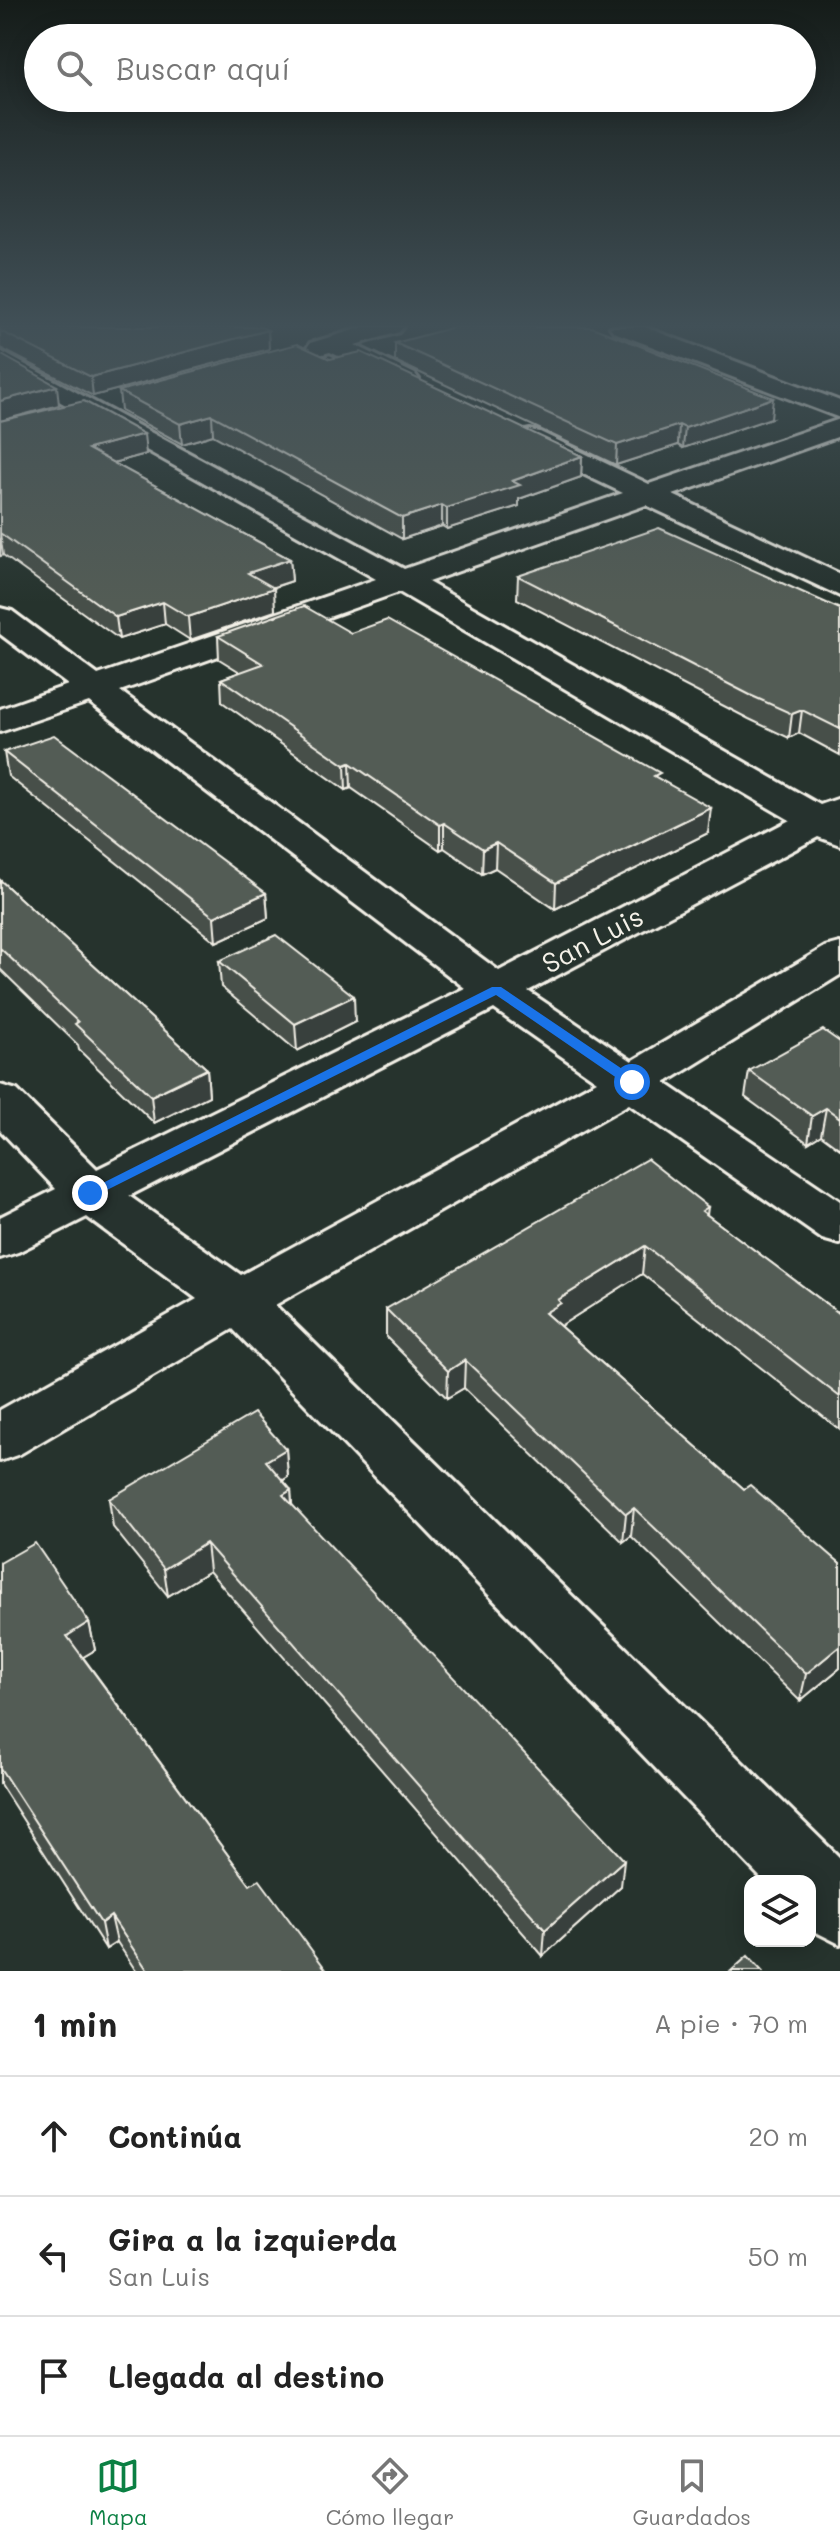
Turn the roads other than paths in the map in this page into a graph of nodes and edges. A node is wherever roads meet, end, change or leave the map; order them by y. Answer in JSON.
{"nodes":[{"id":1,"x":109,"y":419,"type":"edge"},
{"id":2,"x":504,"y":426,"type":"edge"},
{"id":3,"x":840,"y":427,"type":"edge"},
{"id":4,"x":648,"y":494,"type":"junction"},
{"id":5,"x":403,"y":581,"type":"junction"},
{"id":6,"x":840,"y":586,"type":"edge"},
{"id":7,"x":0,"y":618,"type":"edge"},
{"id":8,"x":96,"y":687,"type":"junction"},
{"id":9,"x":0,"y":721,"type":"edge"},
{"id":10,"x":833,"y":821,"type":"edge"},
{"id":11,"x":840,"y":956,"type":"edge"},
{"id":12,"x":496,"y":990,"type":"junction"},
{"id":13,"x":632,"y":1082,"type":"junction"},
{"id":14,"x":0,"y":1101,"type":"edge"},
{"id":15,"x":90,"y":1193,"type":"junction"},
{"id":16,"x":840,"y":1226,"type":"edge"},
{"id":17,"x":0,"y":1239,"type":"edge"},
{"id":18,"x":238,"y":1301,"type":"junction"},
{"id":19,"x":0,"y":1438,"type":"edge"},
{"id":20,"x":840,"y":1908,"type":"edge"}],
"edges":[{"from":1,"to":5,"type":"street"},
{"from":2,"to":4,"type":"street"},
{"from":3,"to":4,"type":"street"},
{"from":4,"to":5,"type":"street"},
{"from":4,"to":6,"type":"street"},
{"from":5,"to":8,"type":"street"},
{"from":5,"to":10,"type":"street"},
{"from":7,"to":8,"type":"street"},
{"from":8,"to":9,"type":"street"},
{"from":8,"to":12,"type":"street"},
{"from":10,"to":12,"type":"street","name":"San Luis"},
{"from":11,"to":13,"type":"street"},
{"from":12,"to":13,"type":"street"},
{"from":12,"to":15,"type":"street","name":"San Luis"},
{"from":13,"to":16,"type":"street"},
{"from":13,"to":18,"type":"street"},
{"from":14,"to":15,"type":"street"},
{"from":15,"to":17,"type":"street","name":"San Luis"},
{"from":15,"to":18,"type":"street"},
{"from":18,"to":19,"type":"street"},
{"from":18,"to":20,"type":"street"}]}
